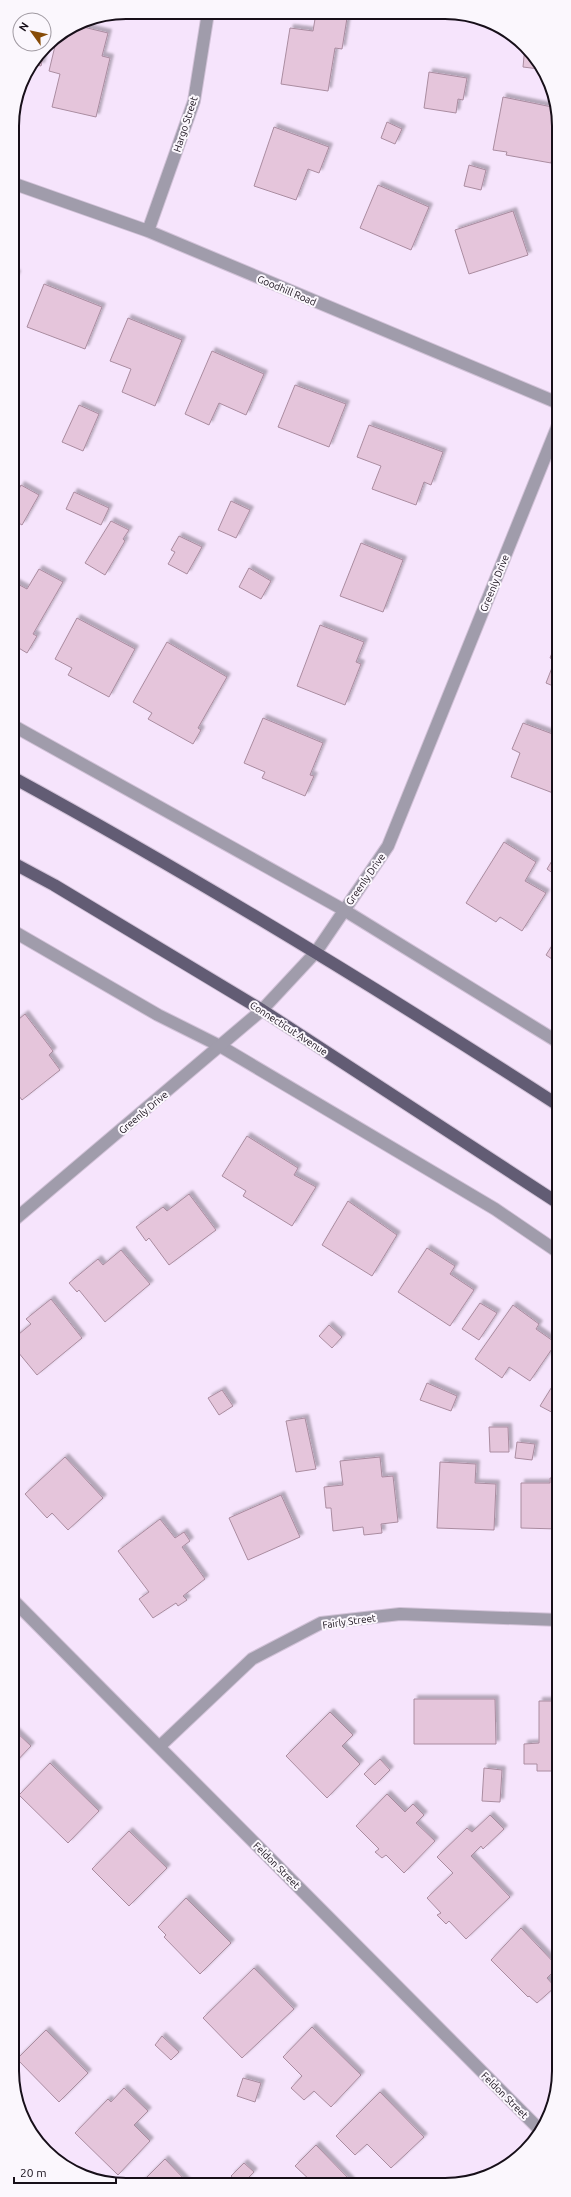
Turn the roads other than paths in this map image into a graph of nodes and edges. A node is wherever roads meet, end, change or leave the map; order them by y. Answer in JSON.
{"nodes":[{"id":1,"x":207,"y":19,"type":"edge"},
{"id":2,"x":19,"y":185,"type":"edge"},
{"id":3,"x":148,"y":231,"type":"junction"},
{"id":4,"x":552,"y":400,"type":"edge"},
{"id":5,"x":552,"y":439,"type":"edge"},
{"id":6,"x":19,"y":729,"type":"edge"},
{"id":7,"x":19,"y":781,"type":"edge"},
{"id":8,"x":19,"y":867,"type":"edge"},
{"id":9,"x":344,"y":910,"type":"junction"},
{"id":10,"x":19,"y":935,"type":"edge"},
{"id":11,"x":316,"y":952,"type":"junction"},
{"id":12,"x":262,"y":1010,"type":"junction"},
{"id":13,"x":552,"y":1038,"type":"edge"},
{"id":14,"x":220,"y":1046,"type":"junction"},
{"id":15,"x":552,"y":1101,"type":"edge"},
{"id":16,"x":552,"y":1199,"type":"edge"},
{"id":17,"x":19,"y":1216,"type":"edge"},
{"id":18,"x":552,"y":1248,"type":"edge"},
{"id":19,"x":19,"y":1606,"type":"edge"},
{"id":20,"x":552,"y":1620,"type":"edge"},
{"id":21,"x":159,"y":1747,"type":"junction"},
{"id":22,"x":537,"y":2126,"type":"edge"}],
"edges":[{"from":1,"to":3,"type":"street","name":"Hargo Street"},
{"from":2,"to":3,"type":"street","name":"Goodhill Road"},
{"from":3,"to":4,"type":"street","name":"Goodhill Road"},
{"from":5,"to":9,"type":"street","name":"Greenly Drive"},
{"from":6,"to":9,"type":"street"},
{"from":7,"to":11,"type":"main road"},
{"from":8,"to":12,"type":"main road","name":"Connecticut Avenue"},
{"from":9,"to":11,"type":"street","name":"Greenly Drive"},
{"from":9,"to":13,"type":"street"},
{"from":10,"to":14,"type":"street"},
{"from":11,"to":12,"type":"street","name":"Greenly Drive"},
{"from":11,"to":15,"type":"main road"},
{"from":12,"to":14,"type":"street","name":"Greenly Drive"},
{"from":12,"to":16,"type":"main road","name":"Connecticut Avenue"},
{"from":14,"to":17,"type":"street","name":"Greenly Drive"},
{"from":14,"to":18,"type":"street"},
{"from":19,"to":21,"type":"street","name":"Feldon Street"},
{"from":20,"to":21,"type":"street","name":"Fairly Street"},
{"from":21,"to":22,"type":"street","name":"Feldon Street"}]}
